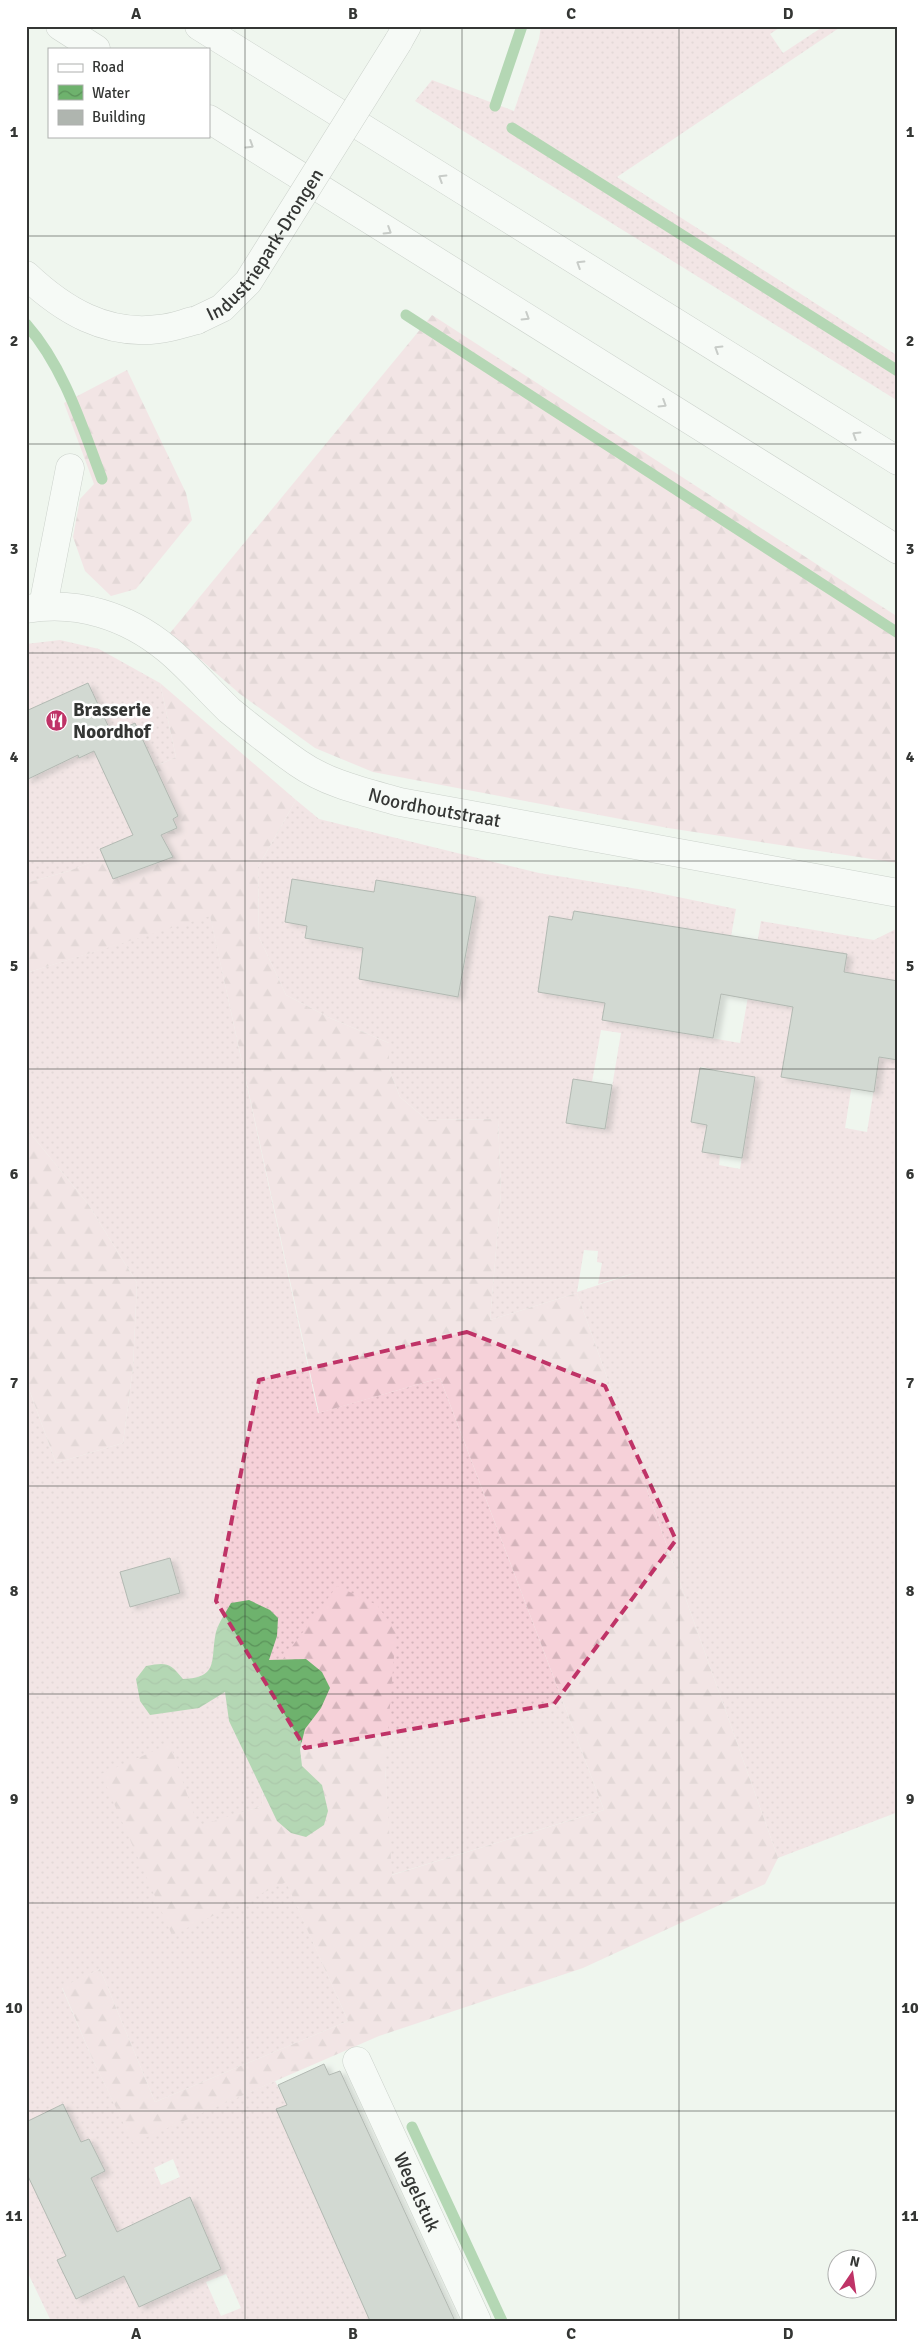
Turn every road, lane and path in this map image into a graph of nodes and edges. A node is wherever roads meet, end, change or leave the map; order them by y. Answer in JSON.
{"nodes":[{"id":1,"x":60,"y":26,"type":"edge"},
{"id":2,"x":199,"y":26,"type":"edge"},
{"id":3,"x":402,"y":34,"type":"edge"},
{"id":4,"x":94,"y":48,"type":"edge"},
{"id":5,"x":210,"y":120,"type":"edge"},
{"id":6,"x":26,"y":275,"type":"edge"},
{"id":7,"x":898,"y":461,"type":"edge"},
{"id":8,"x":70,"y":468,"type":"dead end"},
{"id":9,"x":898,"y":550,"type":"edge"},
{"id":10,"x":35,"y":607,"type":"edge"},
{"id":11,"x":898,"y":893,"type":"edge"},
{"id":12,"x":357,"y":2061,"type":"dead end"},
{"id":13,"x":477,"y":2321,"type":"edge"}],
"edges":[{"from":1,"to":4,"type":"main road"},
{"from":7,"to":2,"type":"main road","one_way":true},
{"from":3,"to":6,"type":"main road","name":"Industriepark-Drongen","bridge":true},
{"from":5,"to":9,"type":"main road","one_way":true},
{"from":8,"to":10,"type":"main road"},
{"from":10,"to":11,"type":"main road","name":"Noordhoutstraat"},
{"from":12,"to":13,"type":"main road","name":"Wegelstuk"}]}
